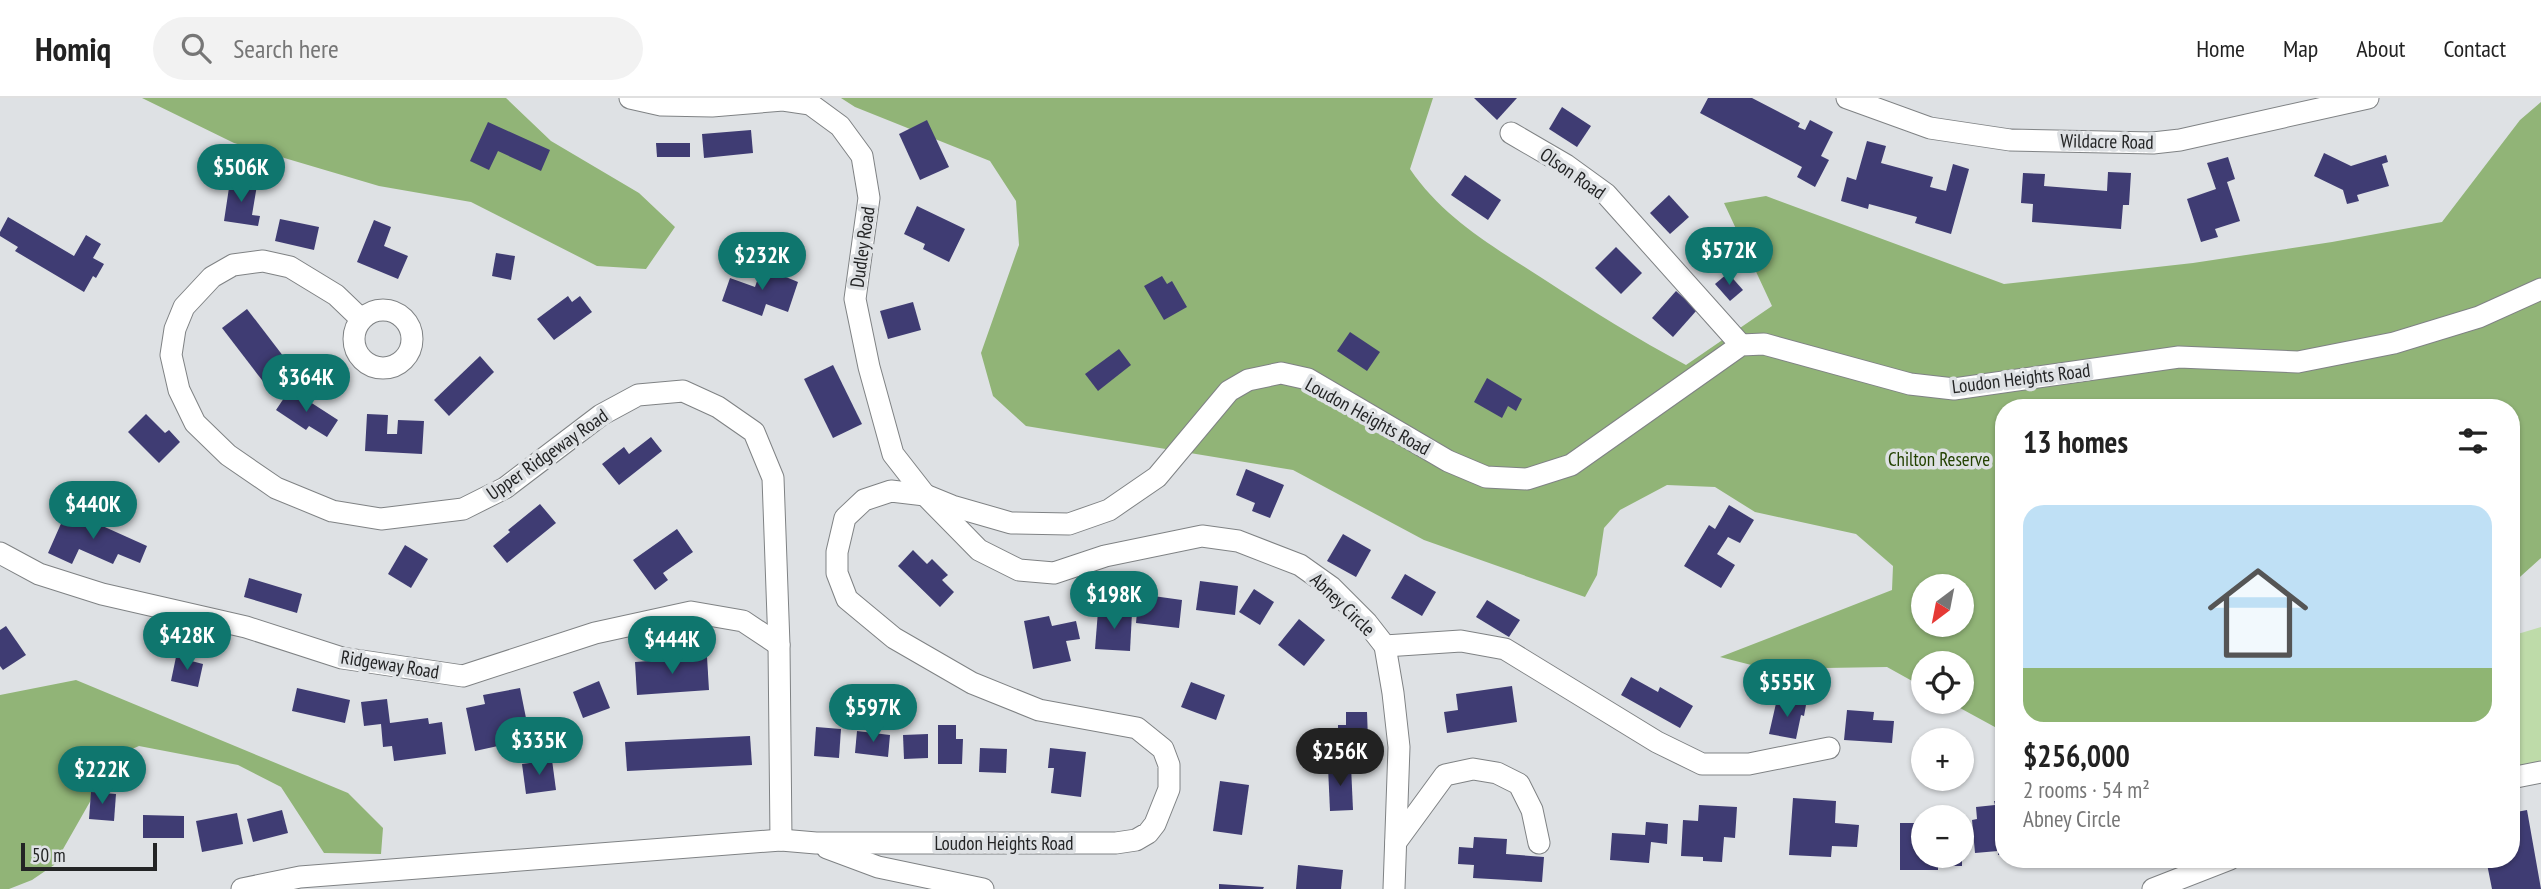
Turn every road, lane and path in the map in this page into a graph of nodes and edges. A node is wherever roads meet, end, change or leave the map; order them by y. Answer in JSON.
{"nodes":[{"id":1,"x":630,"y":98,"type":"edge"},
{"id":2,"x":1847,"y":98,"type":"edge"},
{"id":3,"x":2368,"y":98,"type":"edge"},
{"id":4,"x":1511,"y":133,"type":"dead end"},
{"id":5,"x":2541,"y":289,"type":"edge"},
{"id":6,"x":361,"y":320,"type":"dead end"},
{"id":7,"x":1741,"y":345,"type":"junction"},
{"id":8,"x":925,"y":495,"type":"junction"},
{"id":9,"x":0,"y":553,"type":"edge"},
{"id":10,"x":779,"y":645,"type":"junction"},
{"id":11,"x":1385,"y":646,"type":"junction"},
{"id":12,"x":1829,"y":748,"type":"dead end"},
{"id":13,"x":2541,"y":772,"type":"edge"},
{"id":14,"x":2520,"y":776,"type":"edge"},
{"id":15,"x":781,"y":840,"type":"junction"},
{"id":16,"x":1396,"y":842,"type":"junction"},
{"id":17,"x":816,"y":843,"type":"junction"},
{"id":18,"x":1539,"y":843,"type":"dead end"},
{"id":19,"x":2208,"y":868,"type":"edge"},
{"id":20,"x":242,"y":889,"type":"edge"},
{"id":21,"x":983,"y":889,"type":"edge"},
{"id":22,"x":1394,"y":889,"type":"edge"},
{"id":23,"x":2153,"y":889,"type":"edge"}],
"edges":[{"from":1,"to":8,"type":"street","name":"Dudley Road"},
{"from":2,"to":3,"type":"street","name":"Wildacre Road"},
{"from":4,"to":7,"type":"street","name":"Olson Road"},
{"from":5,"to":7,"type":"street","name":"Loudon Heights Road"},
{"from":6,"to":10,"type":"street","name":"Upper Ridgeway Road"},
{"from":7,"to":8,"type":"street","name":"Loudon Heights Road"},
{"from":8,"to":11,"type":"street","name":"Abney Circle"},
{"from":8,"to":17,"type":"street","name":"Loudon Heights Road"},
{"from":9,"to":10,"type":"street","name":"Ridgeway Road"},
{"from":10,"to":15,"type":"street","name":"Upper Ridgeway Road"},
{"from":11,"to":12,"type":"street"},
{"from":11,"to":16,"type":"street","name":"Abney Circle"},
{"from":13,"to":14,"type":"street"},
{"from":15,"to":17,"type":"street","name":"Loudon Heights Road"},
{"from":15,"to":20,"type":"street","name":"Loudon Heights Road"},
{"from":16,"to":18,"type":"street"},
{"from":16,"to":22,"type":"street","name":"Abney Circle"},
{"from":17,"to":21,"type":"street"},
{"from":19,"to":23,"type":"street"}]}
